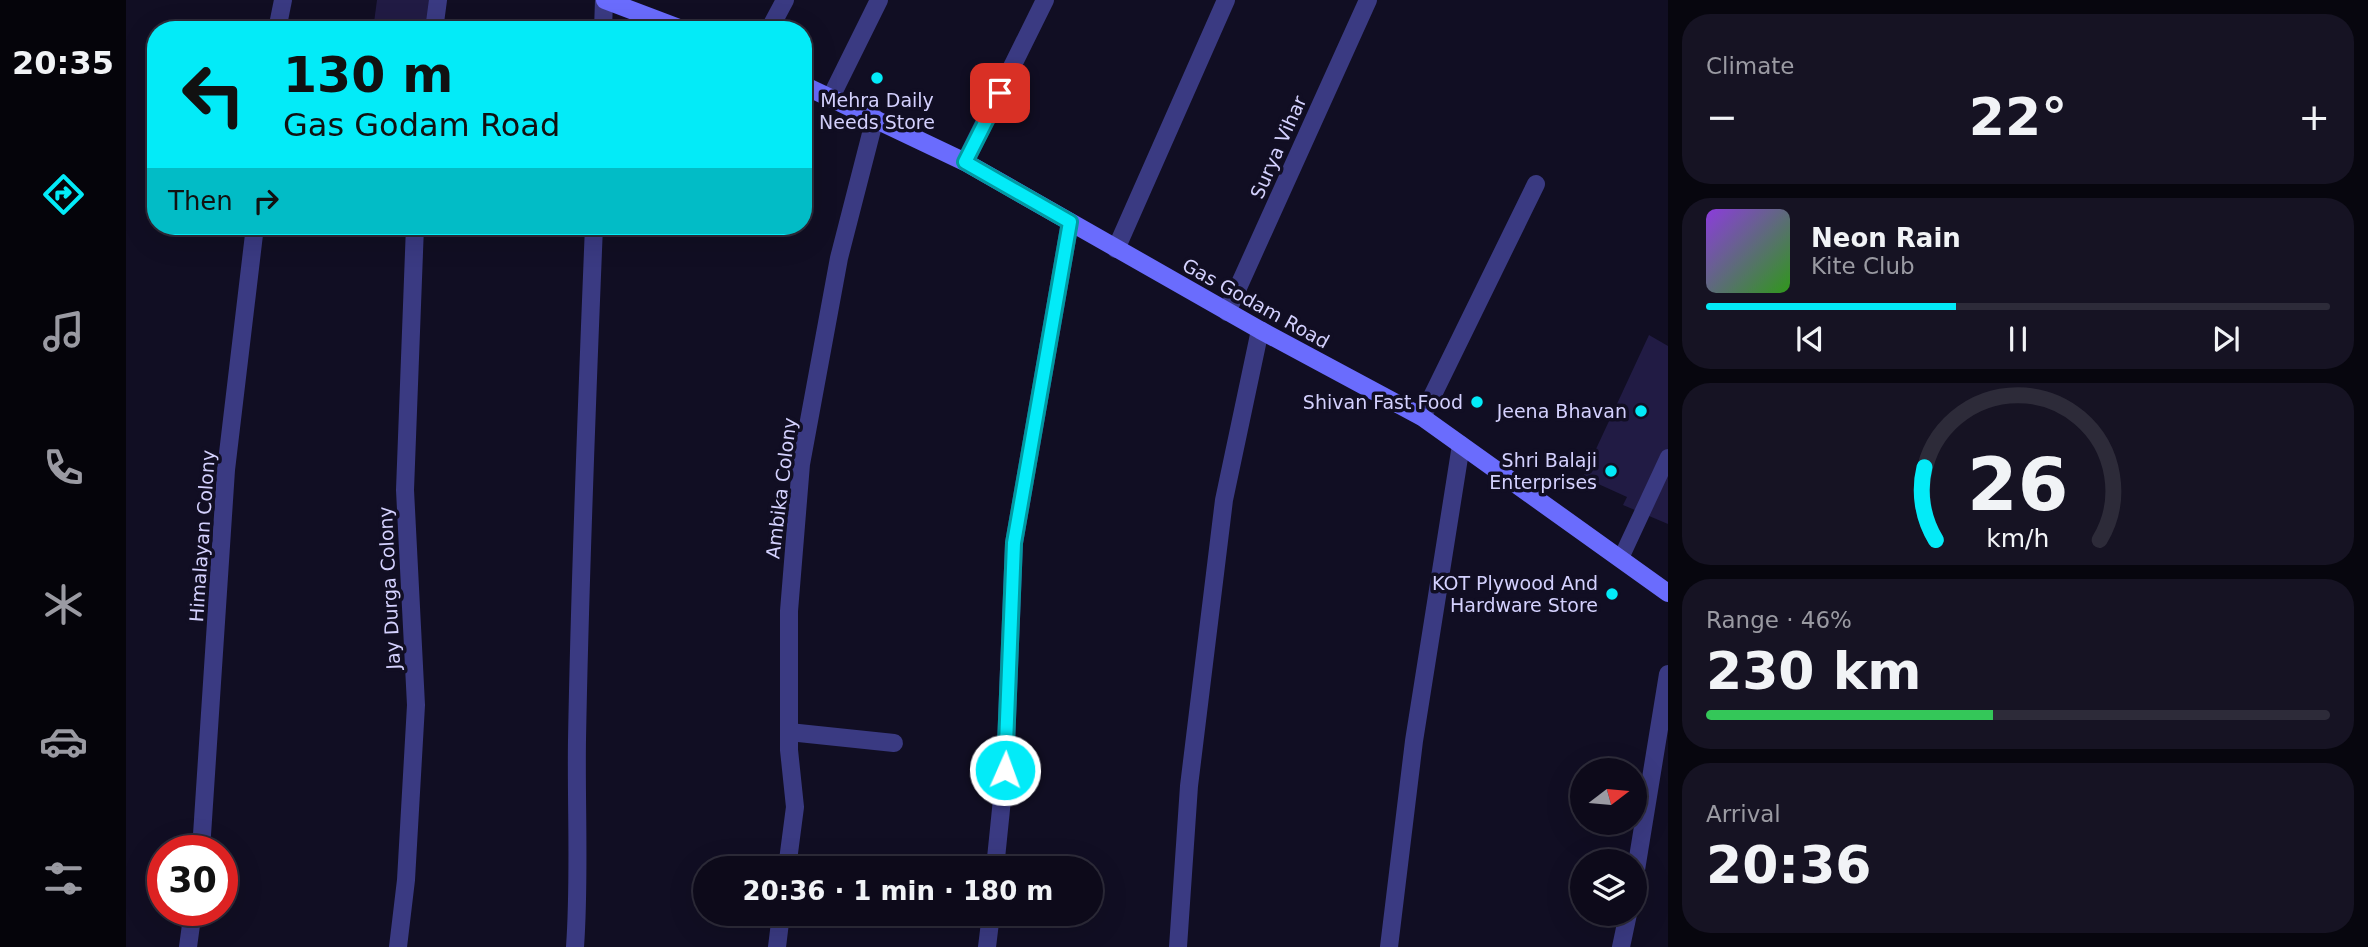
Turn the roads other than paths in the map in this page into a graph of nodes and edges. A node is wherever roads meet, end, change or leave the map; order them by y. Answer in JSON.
{"nodes":[{"id":1,"x":283,"y":0,"type":"edge"},
{"id":2,"x":438,"y":0,"type":"edge"},
{"id":3,"x":604,"y":0,"type":"edge"},
{"id":4,"x":785,"y":0,"type":"edge"},
{"id":5,"x":880,"y":0,"type":"edge"},
{"id":6,"x":1045,"y":0,"type":"edge"},
{"id":7,"x":1226,"y":0,"type":"edge"},
{"id":8,"x":1368,"y":0,"type":"edge"},
{"id":9,"x":279,"y":21,"type":"edge"},
{"id":10,"x":435,"y":21,"type":"edge"},
{"id":11,"x":603,"y":21,"type":"edge"},
{"id":12,"x":660,"y":21,"type":"edge"},
{"id":13,"x":774,"y":21,"type":"edge"},
{"id":14,"x":812,"y":89,"type":"edge"},
{"id":15,"x":831,"y":97,"type":"junction"},
{"id":16,"x":875,"y":118,"type":"junction"},
{"id":17,"x":965,"y":162,"type":"junction"},
{"id":18,"x":1536,"y":184,"type":"dead end"},
{"id":19,"x":1070,"y":222,"type":"junction"},
{"id":20,"x":254,"y":235,"type":"edge"},
{"id":21,"x":415,"y":235,"type":"edge"},
{"id":22,"x":594,"y":235,"type":"edge"},
{"id":23,"x":1115,"y":248,"type":"junction"},
{"id":24,"x":1227,"y":312,"type":"junction"},
{"id":25,"x":1260,"y":330,"type":"junction"},
{"id":26,"x":1422,"y":418,"type":"junction"},
{"id":27,"x":1461,"y":445,"type":"junction"},
{"id":28,"x":1668,"y":457,"type":"edge"},
{"id":29,"x":1621,"y":558,"type":"junction"},
{"id":30,"x":1668,"y":593,"type":"edge"},
{"id":31,"x":1668,"y":674,"type":"edge"},
{"id":32,"x":789,"y":732,"type":"junction"},
{"id":33,"x":894,"y":743,"type":"dead end"},
{"id":34,"x":202,"y":835,"type":"edge"},
{"id":35,"x":1639,"y":849,"type":"edge"},
{"id":36,"x":789,"y":856,"type":"edge"},
{"id":37,"x":996,"y":856,"type":"edge"},
{"id":38,"x":191,"y":926,"type":"edge"},
{"id":39,"x":780,"y":926,"type":"edge"},
{"id":40,"x":989,"y":926,"type":"edge"},
{"id":41,"x":1625,"y":926,"type":"edge"},
{"id":42,"x":188,"y":947,"type":"edge"},
{"id":43,"x":398,"y":947,"type":"edge"},
{"id":44,"x":575,"y":947,"type":"edge"},
{"id":45,"x":777,"y":947,"type":"edge"},
{"id":46,"x":987,"y":947,"type":"edge"},
{"id":47,"x":1178,"y":947,"type":"edge"},
{"id":48,"x":1390,"y":947,"type":"edge"},
{"id":49,"x":1621,"y":947,"type":"edge"}],
"edges":[{"from":1,"to":9,"type":"street"},
{"from":2,"to":10,"type":"street"},
{"from":3,"to":11,"type":"street"},
{"from":3,"to":12,"type":"main road"},
{"from":4,"to":13,"type":"street"},
{"from":5,"to":15,"type":"street"},
{"from":6,"to":17,"type":"street"},
{"from":7,"to":23,"type":"street"},
{"from":8,"to":24,"type":"street","name":"Surya Vihar"},
{"from":14,"to":15,"type":"main road","name":"Gas Godam Road"},
{"from":15,"to":16,"type":"main road","name":"Gas Godam Road"},
{"from":16,"to":17,"type":"main road","name":"Gas Godam Road"},
{"from":16,"to":32,"type":"street","name":"Ambika Colony"},
{"from":17,"to":19,"type":"main road","name":"Gas Godam Road"},
{"from":18,"to":26,"type":"street"},
{"from":19,"to":23,"type":"main road","name":"Gas Godam Road"},
{"from":19,"to":37,"type":"street"},
{"from":20,"to":34,"type":"street","name":"Himalayan Colony"},
{"from":21,"to":43,"type":"street","name":"Jay Durga Colony"},
{"from":22,"to":44,"type":"street"},
{"from":23,"to":24,"type":"main road","name":"Gas Godam Road"},
{"from":24,"to":25,"type":"main road","name":"Gas Godam Road"},
{"from":25,"to":26,"type":"main road","name":"Gas Godam Road"},
{"from":25,"to":47,"type":"street"},
{"from":26,"to":27,"type":"main road","name":"Gas Godam Road"},
{"from":27,"to":29,"type":"main road","name":"Gas Godam Road"},
{"from":27,"to":48,"type":"street"},
{"from":28,"to":29,"type":"lane"},
{"from":29,"to":30,"type":"main road","name":"Gas Godam Road"},
{"from":31,"to":35,"type":"street"},
{"from":32,"to":33,"type":"street"},
{"from":32,"to":36,"type":"street","name":"Ambika Colony"},
{"from":38,"to":42,"type":"street"},
{"from":39,"to":45,"type":"street"},
{"from":40,"to":46,"type":"street"},
{"from":41,"to":49,"type":"street"}]}
